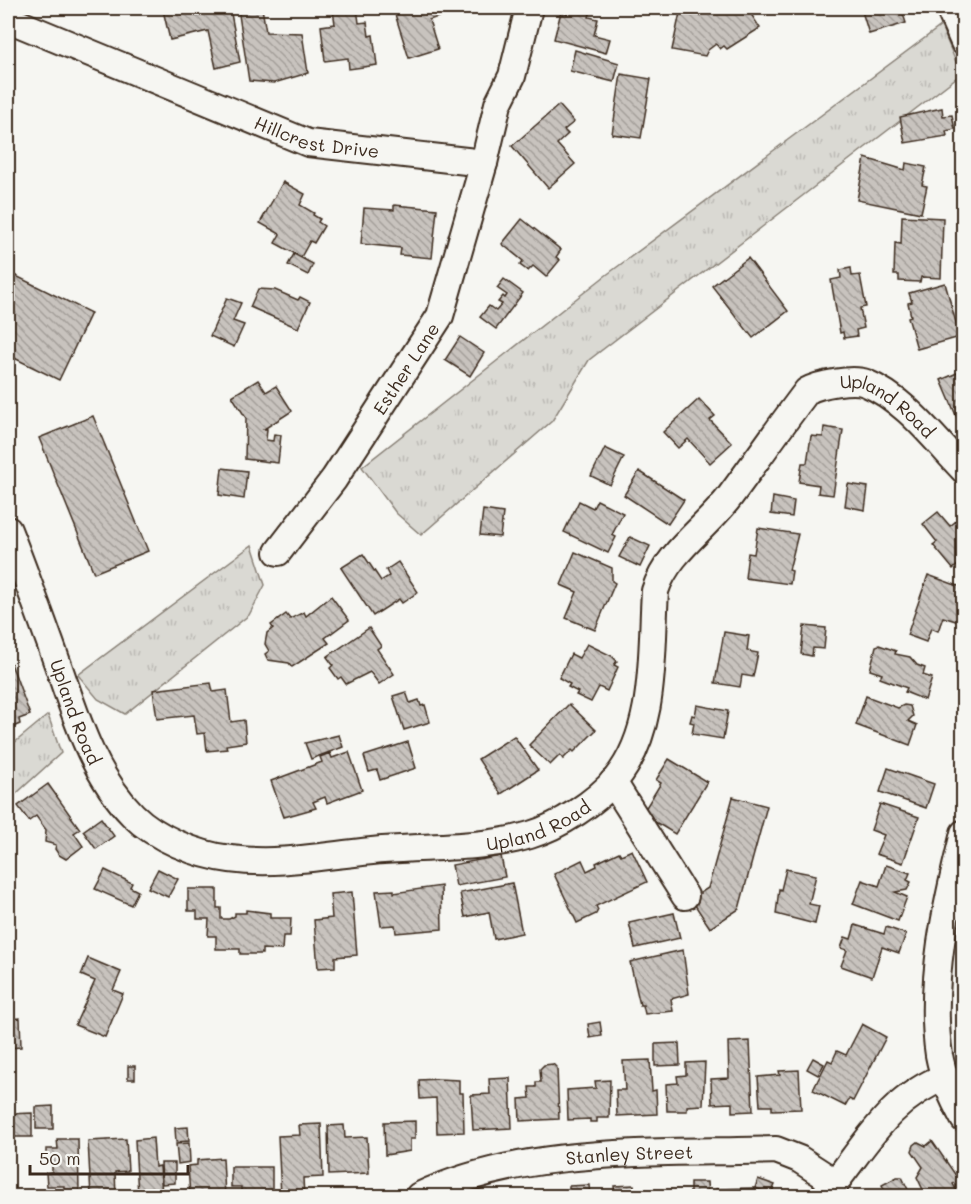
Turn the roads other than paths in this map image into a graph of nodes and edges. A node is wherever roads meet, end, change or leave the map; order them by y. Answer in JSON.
{"nodes":[{"id":1,"x":529,"y":8,"type":"edge"},
{"id":2,"x":949,"y":8,"type":"edge"},
{"id":3,"x":8,"y":19,"type":"edge"},
{"id":4,"x":963,"y":42,"type":"edge"},
{"id":5,"x":484,"y":163,"type":"junction"},
{"id":6,"x":963,"y":470,"type":"edge"},
{"id":7,"x":8,"y":530,"type":"edge"},
{"id":8,"x":279,"y":552,"type":"dead end"},
{"id":9,"x":613,"y":782,"type":"junction"},
{"id":10,"x":963,"y":833,"type":"edge"},
{"id":11,"x":685,"y":896,"type":"dead end"},
{"id":12,"x":945,"y":1077,"type":"junction"},
{"id":13,"x":963,"y":1119,"type":"edge"},
{"id":14,"x":830,"y":1190,"type":"edge"},
{"id":15,"x":419,"y":1197,"type":"edge"}],
"edges":[{"from":1,"to":5,"type":"street"},
{"from":2,"to":4,"type":"street"},
{"from":3,"to":5,"type":"street","name":"Hillcrest Drive"},
{"from":5,"to":8,"type":"street","name":"Esther Lane"},
{"from":6,"to":9,"type":"street","name":"Upland Road"},
{"from":7,"to":9,"type":"street","name":"Upland Road"},
{"from":9,"to":11,"type":"street"},
{"from":10,"to":12,"type":"street"},
{"from":12,"to":13,"type":"street"},
{"from":12,"to":14,"type":"street"},
{"from":14,"to":15,"type":"street","name":"Stanley Street"}]}
